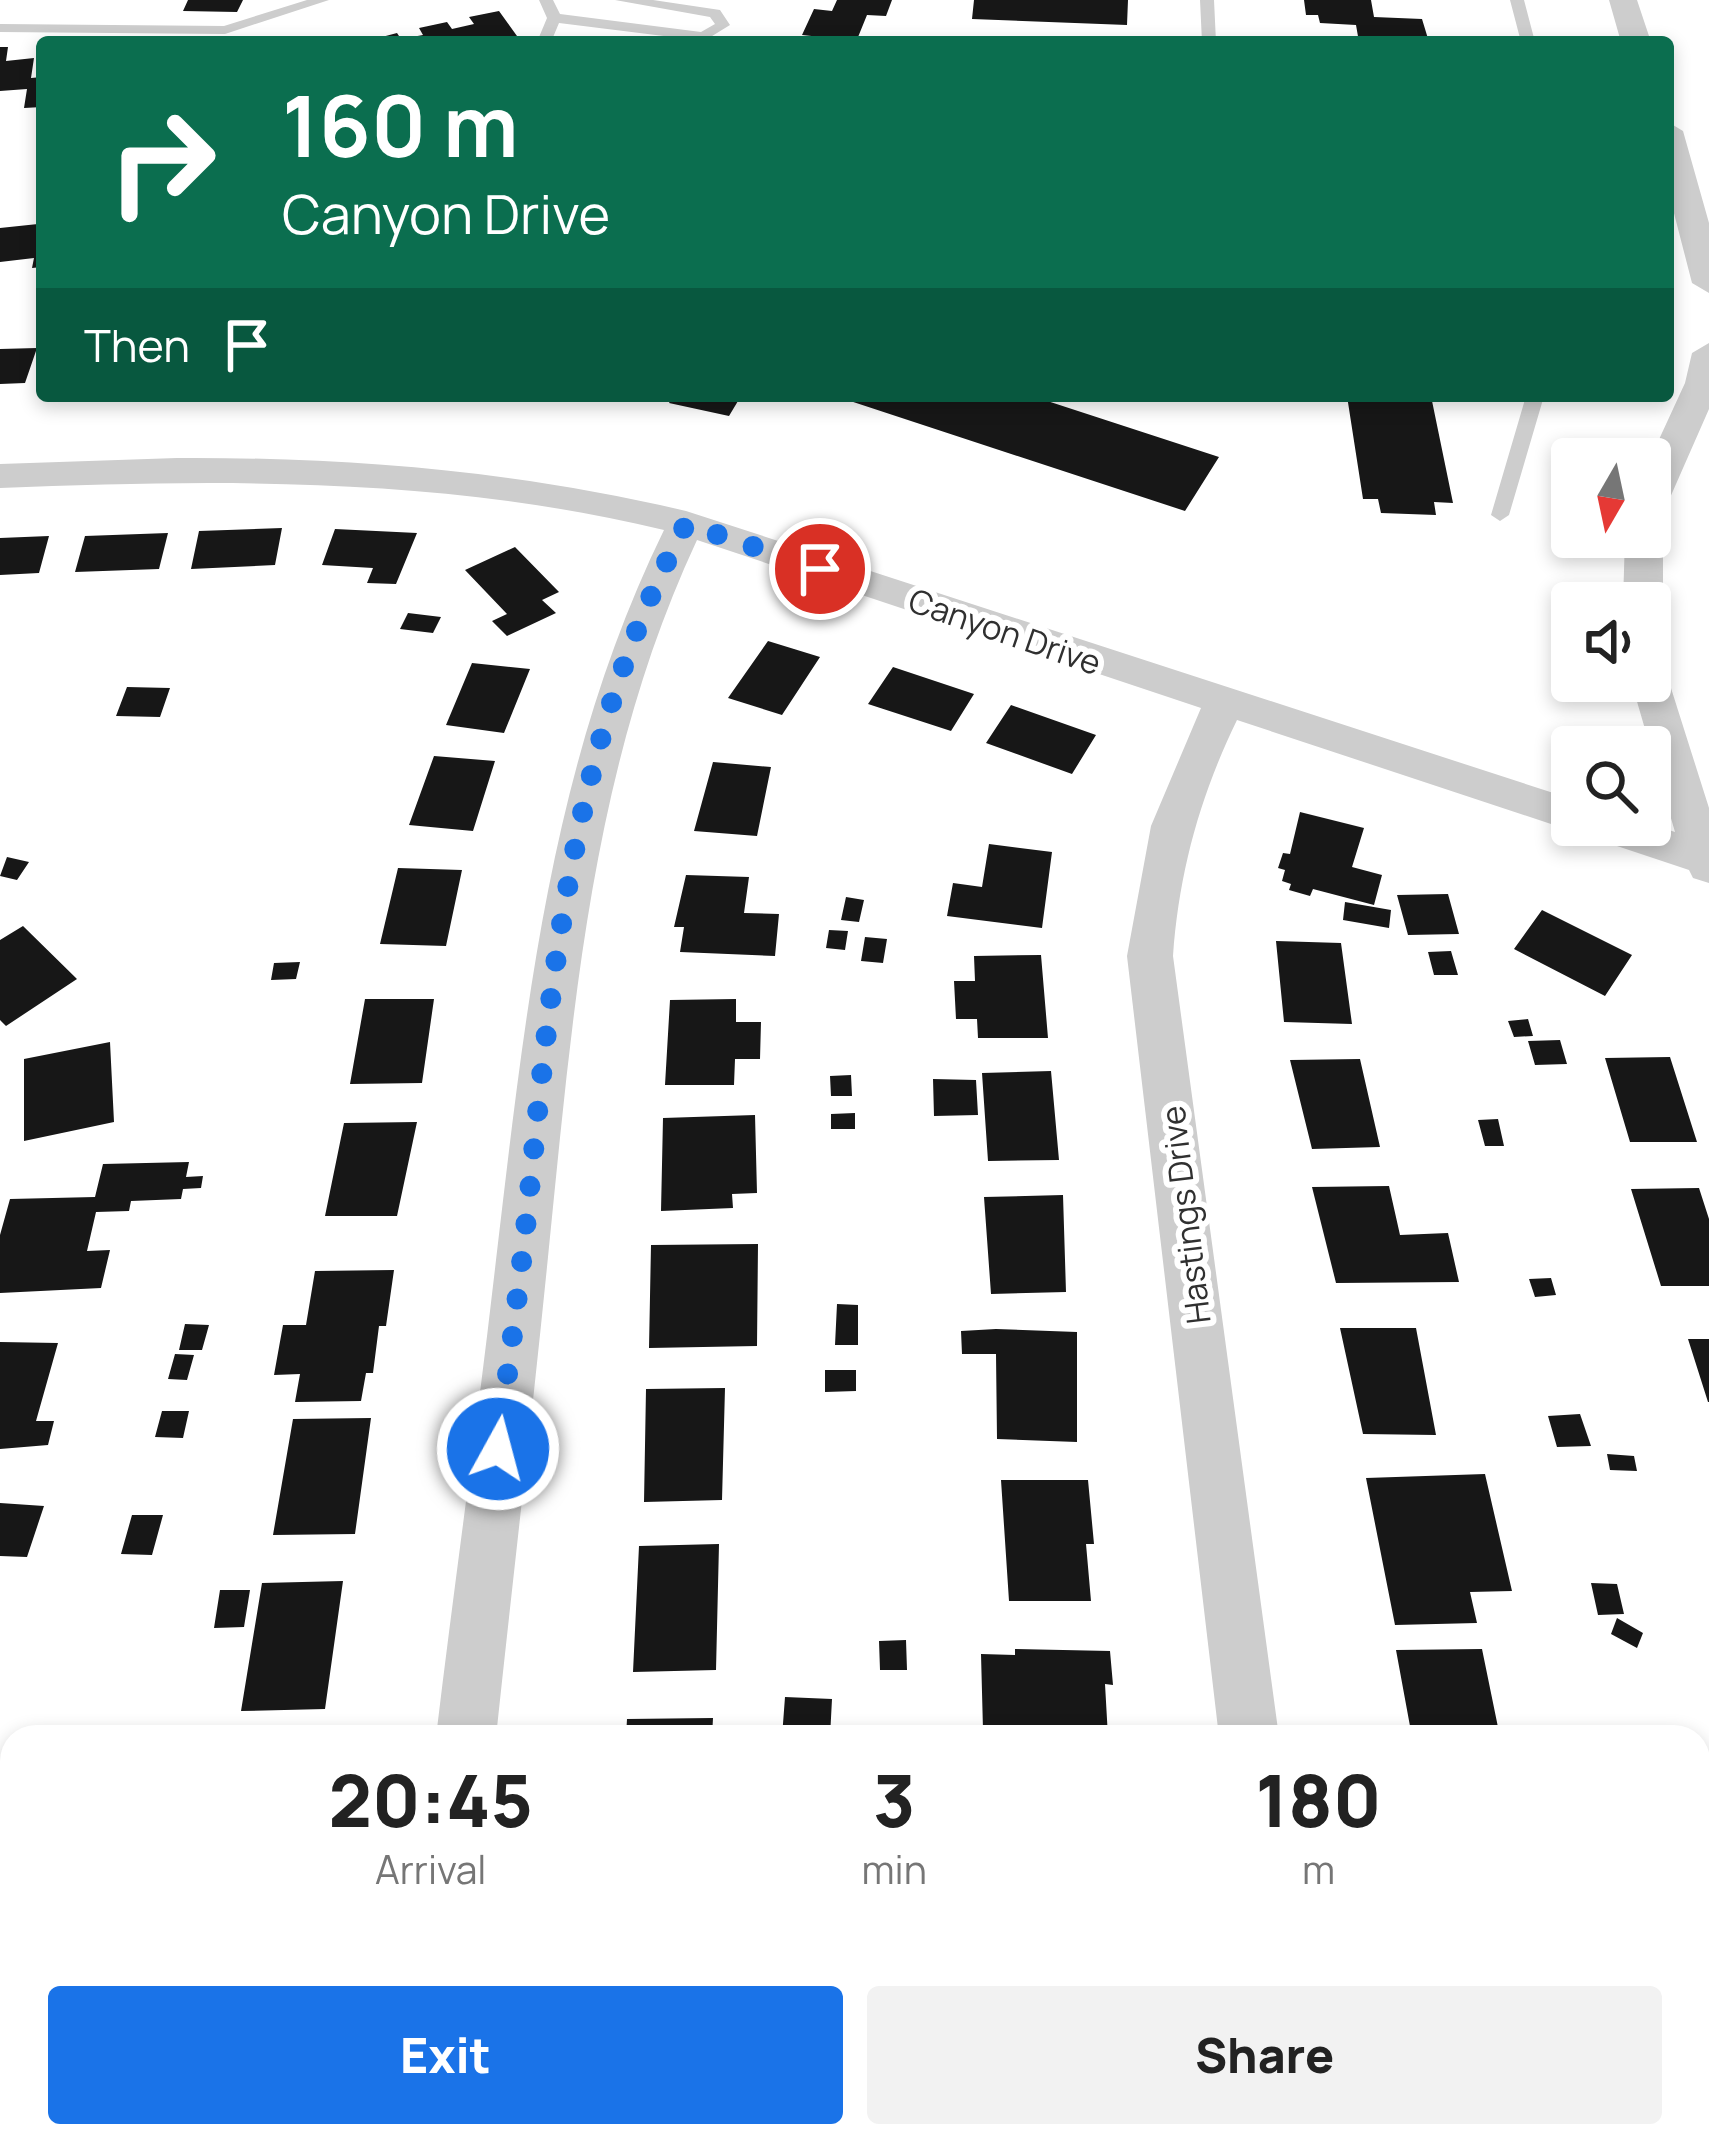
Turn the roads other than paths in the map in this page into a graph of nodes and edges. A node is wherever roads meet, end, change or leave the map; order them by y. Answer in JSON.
{"nodes":[{"id":1,"x":322,"y":0,"type":"edge"},
{"id":2,"x":546,"y":0,"type":"edge"},
{"id":3,"x":622,"y":0,"type":"edge"},
{"id":4,"x":733,"y":0,"type":"edge"},
{"id":5,"x":1207,"y":0,"type":"edge"},
{"id":6,"x":1517,"y":0,"type":"edge"},
{"id":7,"x":1623,"y":0,"type":"edge"},
{"id":8,"x":722,"y":17,"type":"junction"},
{"id":9,"x":554,"y":19,"type":"junction"},
{"id":10,"x":0,"y":28,"type":"edge"},
{"id":11,"x":547,"y":36,"type":"edge"},
{"id":12,"x":696,"y":36,"type":"edge"},
{"id":13,"x":708,"y":36,"type":"edge"},
{"id":14,"x":1209,"y":36,"type":"edge"},
{"id":15,"x":1526,"y":36,"type":"edge"},
{"id":16,"x":1634,"y":36,"type":"edge"},
{"id":17,"x":1709,"y":146,"type":"edge"},
{"id":18,"x":1680,"y":154,"type":"edge"},
{"id":19,"x":1709,"y":283,"type":"edge"},
{"id":20,"x":1709,"y":353,"type":"edge"},
{"id":21,"x":1533,"y":402,"type":"edge"},
{"id":22,"x":1671,"y":454,"type":"edge"},
{"id":23,"x":0,"y":476,"type":"edge"},
{"id":24,"x":1500,"y":515,"type":"dead end"},
{"id":25,"x":686,"y":524,"type":"junction"},
{"id":26,"x":1657,"y":702,"type":"edge"},
{"id":27,"x":1223,"y":705,"type":"junction"},
{"id":28,"x":1551,"y":808,"type":"edge"},
{"id":29,"x":1662,"y":846,"type":"edge"},
{"id":30,"x":1707,"y":862,"type":"edge"},
{"id":31,"x":467,"y":1725,"type":"edge"},
{"id":32,"x":1247,"y":1725,"type":"edge"}],
"edges":[{"from":1,"to":10,"type":"lane"},
{"from":2,"to":9,"type":"lane"},
{"from":3,"to":8,"type":"lane"},
{"from":4,"to":8,"type":"lane"},
{"from":5,"to":14,"type":"lane"},
{"from":6,"to":15,"type":"lane"},
{"from":7,"to":16,"type":"street"},
{"from":8,"to":13,"type":"lane"},
{"from":9,"to":11,"type":"lane"},
{"from":9,"to":12,"type":"lane"},
{"from":17,"to":18,"type":"street"},
{"from":18,"to":19,"type":"street"},
{"from":20,"to":22,"type":"street"},
{"from":21,"to":24,"type":"lane"},
{"from":23,"to":25,"type":"street","name":"Canyon Drive"},
{"from":25,"to":27,"type":"street","name":"Canyon Drive"},
{"from":25,"to":31,"type":"street"},
{"from":26,"to":30,"type":"street"},
{"from":27,"to":28,"type":"street","name":"Canyon Drive"},
{"from":27,"to":32,"type":"street","name":"Hastings Drive"},
{"from":29,"to":30,"type":"street"}]}
